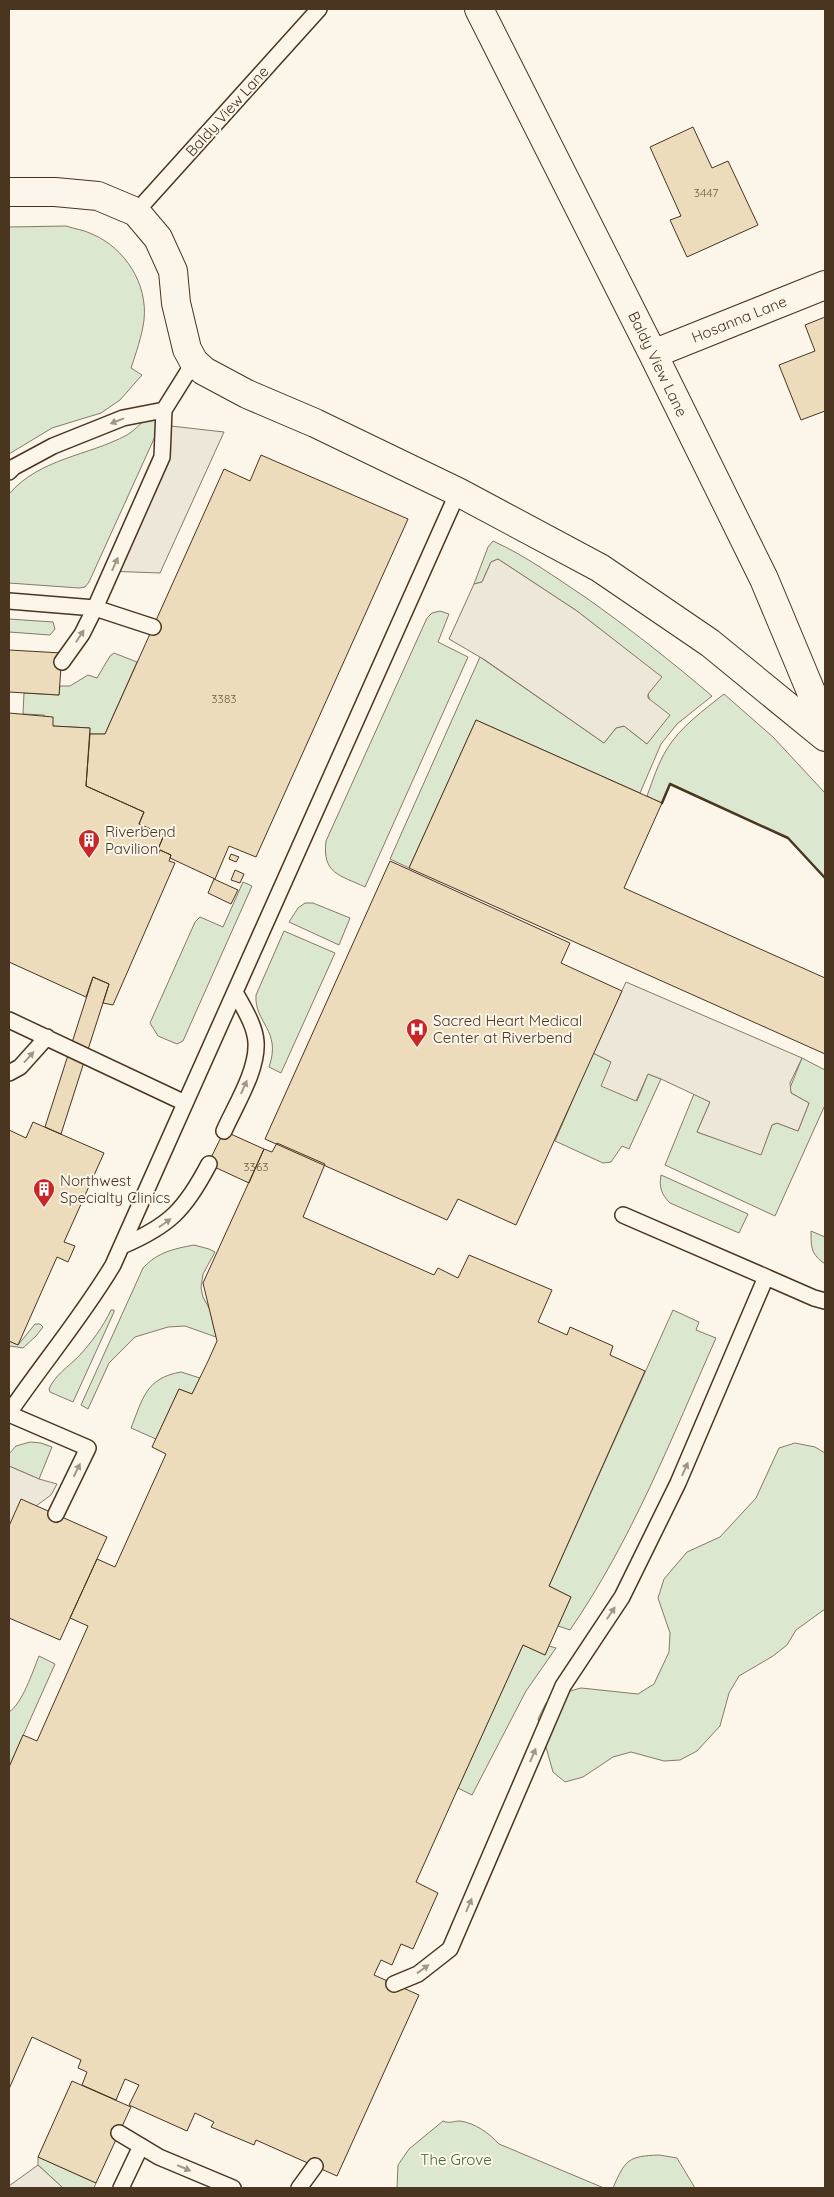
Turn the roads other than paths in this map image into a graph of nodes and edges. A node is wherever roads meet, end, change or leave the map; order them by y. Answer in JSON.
{"nodes":[{"id":1,"x":319,"y":9,"type":"edge"},
{"id":2,"x":479,"y":9,"type":"edge"},
{"id":3,"x":9,"y":192,"type":"edge"},
{"id":4,"x":136,"y":212,"type":"junction"},
{"id":5,"x":825,"y":285,"type":"edge"},
{"id":6,"x":653,"y":354,"type":"junction"},
{"id":7,"x":194,"y":362,"type":"junction"},
{"id":8,"x":164,"y":410,"type":"junction"},
{"id":9,"x":9,"y":472,"type":"edge"},
{"id":10,"x":458,"y":492,"type":"junction"},
{"id":11,"x":9,"y":601,"type":"edge"},
{"id":12,"x":96,"y":608,"type":"junction"},
{"id":13,"x":153,"y":627,"type":"dead end"},
{"id":14,"x":62,"y":662,"type":"dead end"},
{"id":15,"x":825,"y":725,"type":"edge"},
{"id":16,"x":825,"y":737,"type":"edge"},
{"id":17,"x":235,"y":992,"type":"junction"},
{"id":18,"x":9,"y":1020,"type":"edge"},
{"id":19,"x":47,"y":1037,"type":"junction"},
{"id":20,"x":9,"y":1073,"type":"edge"},
{"id":21,"x":185,"y":1103,"type":"junction"},
{"id":22,"x":224,"y":1131,"type":"dead end"},
{"id":23,"x":209,"y":1164,"type":"dead end"},
{"id":24,"x":623,"y":1215,"type":"dead end"},
{"id":25,"x":122,"y":1246,"type":"junction"},
{"id":26,"x":766,"y":1277,"type":"junction"},
{"id":27,"x":825,"y":1301,"type":"edge"},
{"id":28,"x":9,"y":1414,"type":"edge"},
{"id":29,"x":56,"y":1514,"type":"dead end"},
{"id":30,"x":394,"y":1984,"type":"dead end"},
{"id":31,"x":119,"y":2133,"type":"dead end"},
{"id":32,"x":141,"y":2146,"type":"junction"},
{"id":33,"x":315,"y":2166,"type":"dead end"},
{"id":34,"x":121,"y":2188,"type":"edge"},
{"id":35,"x":233,"y":2188,"type":"edge"},
{"id":36,"x":299,"y":2188,"type":"edge"}],
"edges":[{"from":1,"to":4,"type":"lane","name":"Baldy View Lane"},
{"from":2,"to":6,"type":"street","name":"Baldy View Lane"},
{"from":3,"to":4,"type":"street"},
{"from":4,"to":7,"type":"street"},
{"from":5,"to":6,"type":"street","name":"Hosanna Lane"},
{"from":6,"to":15,"type":"street","name":"Baldy View Lane"},
{"from":7,"to":8,"type":"lane"},
{"from":7,"to":10,"type":"street"},
{"from":8,"to":9,"type":"lane","one_way":true},
{"from":12,"to":8,"type":"lane","one_way":true},
{"from":10,"to":16,"type":"street"},
{"from":10,"to":17,"type":"lane"},
{"from":11,"to":12,"type":"lane"},
{"from":12,"to":13,"type":"lane"},
{"from":14,"to":12,"type":"lane","one_way":true},
{"from":17,"to":21,"type":"lane"},
{"from":22,"to":17,"type":"lane","one_way":true},
{"from":18,"to":19,"type":"lane"},
{"from":20,"to":19,"type":"lane","one_way":true},
{"from":19,"to":21,"type":"lane"},
{"from":21,"to":25,"type":"lane"},
{"from":25,"to":23,"type":"lane","one_way":true},
{"from":24,"to":26,"type":"lane"},
{"from":25,"to":28,"type":"lane"},
{"from":26,"to":27,"type":"lane"},
{"from":30,"to":26,"type":"lane","one_way":true},
{"from":29,"to":28,"type":"lane","one_way":true},
{"from":31,"to":32,"type":"lane"},
{"from":32,"to":34,"type":"lane"},
{"from":32,"to":35,"type":"lane","one_way":true},
{"from":33,"to":36,"type":"lane"}]}
